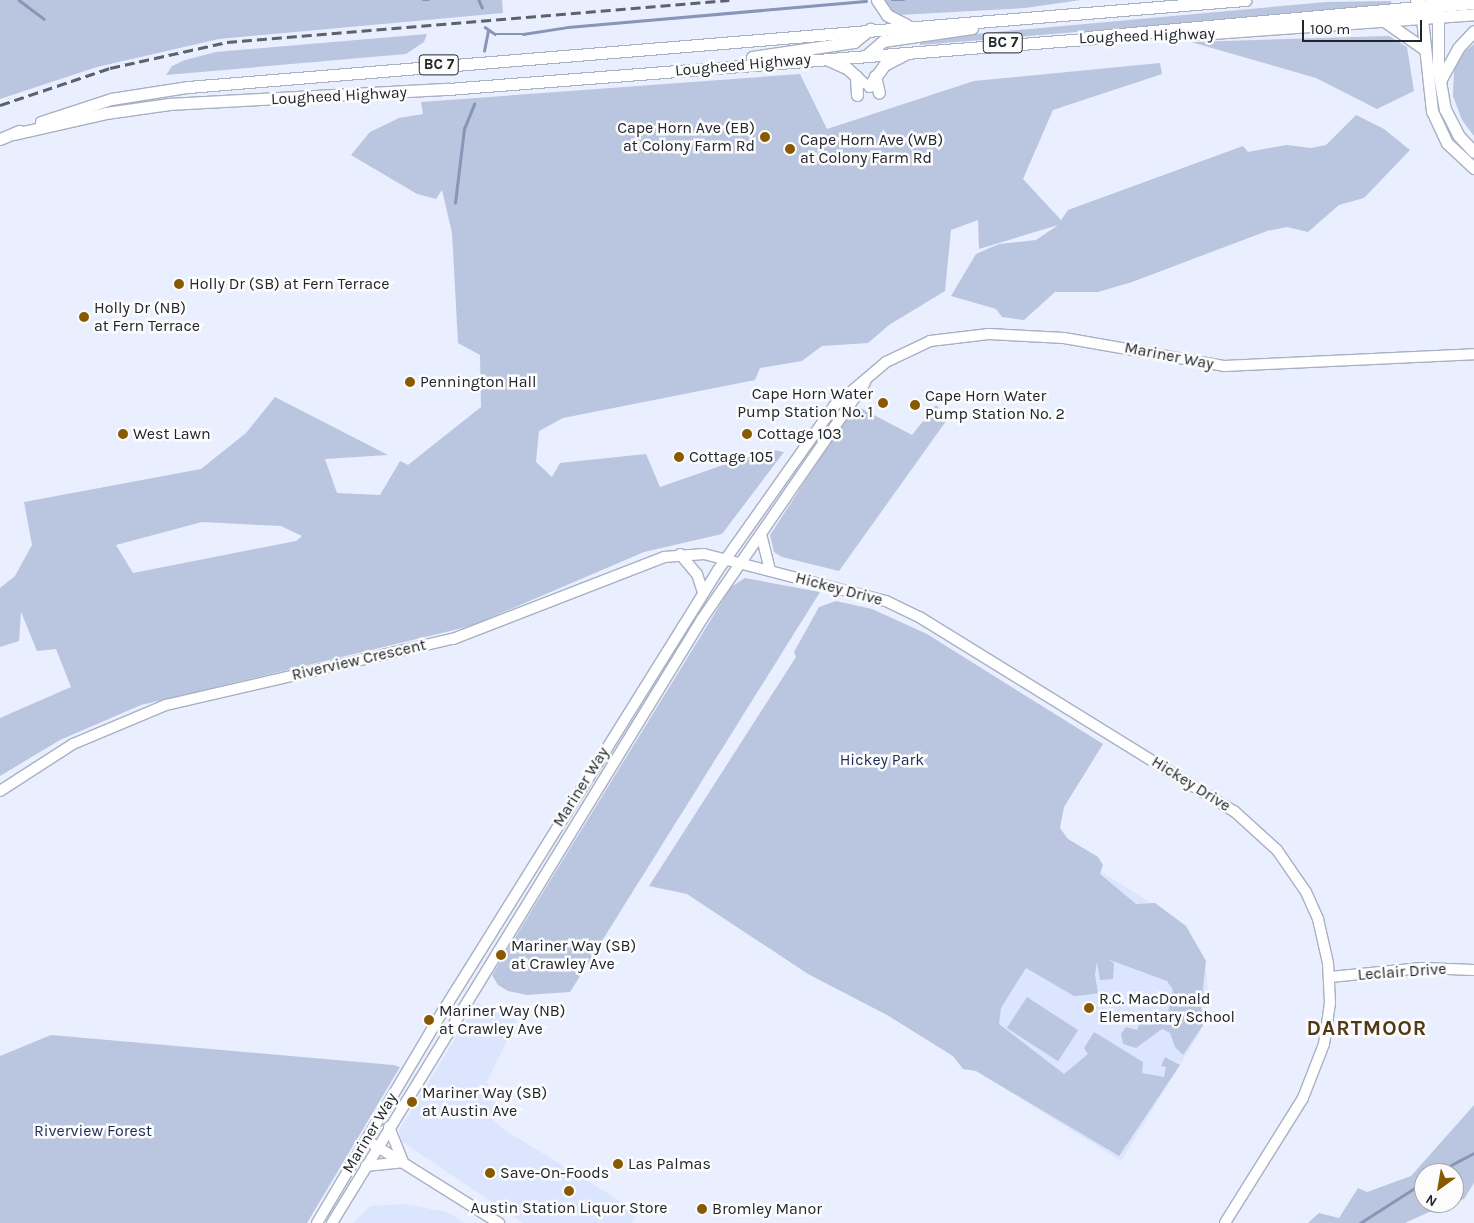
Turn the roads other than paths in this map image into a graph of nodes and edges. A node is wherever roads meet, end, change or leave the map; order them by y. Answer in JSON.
{"nodes":[{"id":1,"x":877,"y":0,"type":"edge"},
{"id":2,"x":1130,"y":0,"type":"edge"},
{"id":3,"x":1245,"y":0,"type":"edge"},
{"id":4,"x":1416,"y":0,"type":"edge"},
{"id":5,"x":1474,"y":3,"type":"edge"},
{"id":6,"x":1447,"y":6,"type":"junction"},
{"id":7,"x":1427,"y":9,"type":"edge"},
{"id":8,"x":1092,"y":10,"type":"junction"},
{"id":9,"x":1474,"y":14,"type":"edge"},
{"id":10,"x":1025,"y":16,"type":"junction"},
{"id":11,"x":1438,"y":18,"type":"junction"},
{"id":12,"x":1386,"y":23,"type":"junction"},
{"id":13,"x":908,"y":26,"type":"junction"},
{"id":14,"x":870,"y":29,"type":"junction"},
{"id":15,"x":1474,"y":31,"type":"edge"},
{"id":16,"x":1088,"y":38,"type":"junction"},
{"id":17,"x":1423,"y":48,"type":"junction"},
{"id":18,"x":917,"y":50,"type":"junction"},
{"id":19,"x":867,"y":55,"type":"junction"},
{"id":20,"x":824,"y":58,"type":"junction"},
{"id":21,"x":674,"y":71,"type":"junction"},
{"id":22,"x":1442,"y":79,"type":"junction"},
{"id":23,"x":866,"y":80,"type":"junction"},
{"id":24,"x":879,"y":93,"type":"dead end"},
{"id":25,"x":857,"y":95,"type":"dead end"},
{"id":26,"x":14,"y":134,"type":"junction"},
{"id":27,"x":0,"y":139,"type":"edge"},
{"id":28,"x":1474,"y":152,"type":"edge"},
{"id":29,"x":1474,"y":168,"type":"edge"},
{"id":30,"x":1474,"y":354,"type":"edge"},
{"id":31,"x":874,"y":372,"type":"junction"},
{"id":32,"x":761,"y":534,"type":"junction"},
{"id":33,"x":680,"y":554,"type":"junction"},
{"id":34,"x":726,"y":559,"type":"junction"},
{"id":35,"x":740,"y":563,"type":"junction"},
{"id":36,"x":770,"y":570,"type":"junction"},
{"id":37,"x":703,"y":593,"type":"junction"},
{"id":38,"x":0,"y":791,"type":"edge"},
{"id":39,"x":1474,"y":970,"type":"edge"},
{"id":40,"x":1330,"y":977,"type":"junction"},
{"id":41,"x":389,"y":1127,"type":"junction"},
{"id":42,"x":366,"y":1140,"type":"junction"},
{"id":43,"x":378,"y":1147,"type":"junction"},
{"id":44,"x":403,"y":1162,"type":"junction"},
{"id":45,"x":366,"y":1166,"type":"junction"},
{"id":46,"x":317,"y":1223,"type":"edge"},
{"id":47,"x":332,"y":1223,"type":"edge"},
{"id":48,"x":500,"y":1223,"type":"edge"},
{"id":49,"x":1226,"y":1223,"type":"edge"}],
"edges":[{"from":1,"to":13,"type":"main road"},
{"from":2,"to":8,"type":"main road"},
{"from":3,"to":8,"type":"main road","name":"Lougheed Highway","number":"BC 7"},
{"from":4,"to":7,"type":"main road"},
{"from":5,"to":6,"type":"highway"},
{"from":6,"to":7,"type":"highway"},
{"from":6,"to":11,"type":"highway"},
{"from":7,"to":11,"type":"main road"},
{"from":7,"to":12,"type":"main road","name":"Lougheed Highway","number":"BC 7"},
{"from":7,"to":16,"type":"highway"},
{"from":7,"to":17,"type":"main road"},
{"from":8,"to":10,"type":"main road","name":"Lougheed Highway","number":"BC 7"},
{"from":9,"to":11,"type":"main road"},
{"from":10,"to":13,"type":"main road","name":"Lougheed Highway","number":"BC 7"},
{"from":10,"to":19,"type":"main road"},
{"from":11,"to":22,"type":"main road"},
{"from":12,"to":16,"type":"main road","name":"Lougheed Highway","number":"BC 7"},
{"from":12,"to":17,"type":"main road"},
{"from":13,"to":14,"type":"main road","name":"Lougheed Highway","number":"BC 7"},
{"from":14,"to":21,"type":"main road"},
{"from":14,"to":26,"type":"main road","name":"Lougheed Highway","number":"BC 7"},
{"from":15,"to":22,"type":"main road"},
{"from":16,"to":18,"type":"main road","name":"Lougheed Highway","number":"BC 7"},
{"from":17,"to":29,"type":"main road"},
{"from":18,"to":19,"type":"main road","name":"Lougheed Highway","number":"BC 7"},
{"from":18,"to":23,"type":"main road"},
{"from":19,"to":20,"type":"main road","name":"Lougheed Highway","number":"BC 7"},
{"from":20,"to":21,"type":"main road","name":"Lougheed Highway","number":"BC 7"},
{"from":20,"to":23,"type":"main road"},
{"from":21,"to":26,"type":"main road","name":"Lougheed Highway","number":"BC 7"},
{"from":22,"to":28,"type":"main road"},
{"from":23,"to":24,"type":"main road"},
{"from":23,"to":25,"type":"main road"},
{"from":26,"to":27,"type":"main road","name":"Lougheed Highway","number":"BC 7"},
{"from":30,"to":31,"type":"main road","name":"Mariner Way"},
{"from":31,"to":32,"type":"main road","name":"Mariner Way"},
{"from":31,"to":34,"type":"main road","name":"Mariner Way"},
{"from":32,"to":35,"type":"main road","name":"Mariner Way"},
{"from":32,"to":36,"type":"main road"},
{"from":33,"to":34,"type":"main road","name":"Riverview Crescent"},
{"from":33,"to":37,"type":"main road"},
{"from":33,"to":38,"type":"main road","name":"Riverview Crescent"},
{"from":34,"to":35,"type":"main road","name":"Hickey Drive"},
{"from":34,"to":37,"type":"main road","name":"Mariner Way"},
{"from":35,"to":36,"type":"main road","name":"Hickey Drive"},
{"from":35,"to":41,"type":"main road","name":"Mariner Way"},
{"from":36,"to":40,"type":"main road","name":"Hickey Drive"},
{"from":37,"to":42,"type":"main road","name":"Mariner Way"},
{"from":39,"to":40,"type":"main road","name":"Leclair Drive"},
{"from":40,"to":49,"type":"main road","name":"Hickey Drive"},
{"from":41,"to":43,"type":"main road","name":"Mariner Way"},
{"from":41,"to":44,"type":"main road"},
{"from":42,"to":43,"type":"main road"},
{"from":42,"to":46,"type":"main road","name":"Mariner Way"},
{"from":43,"to":44,"type":"main road"},
{"from":43,"to":45,"type":"main road","name":"Mariner Way"},
{"from":44,"to":45,"type":"main road"},
{"from":44,"to":48,"type":"main road"},
{"from":45,"to":47,"type":"main road","name":"Mariner Way"}]}
